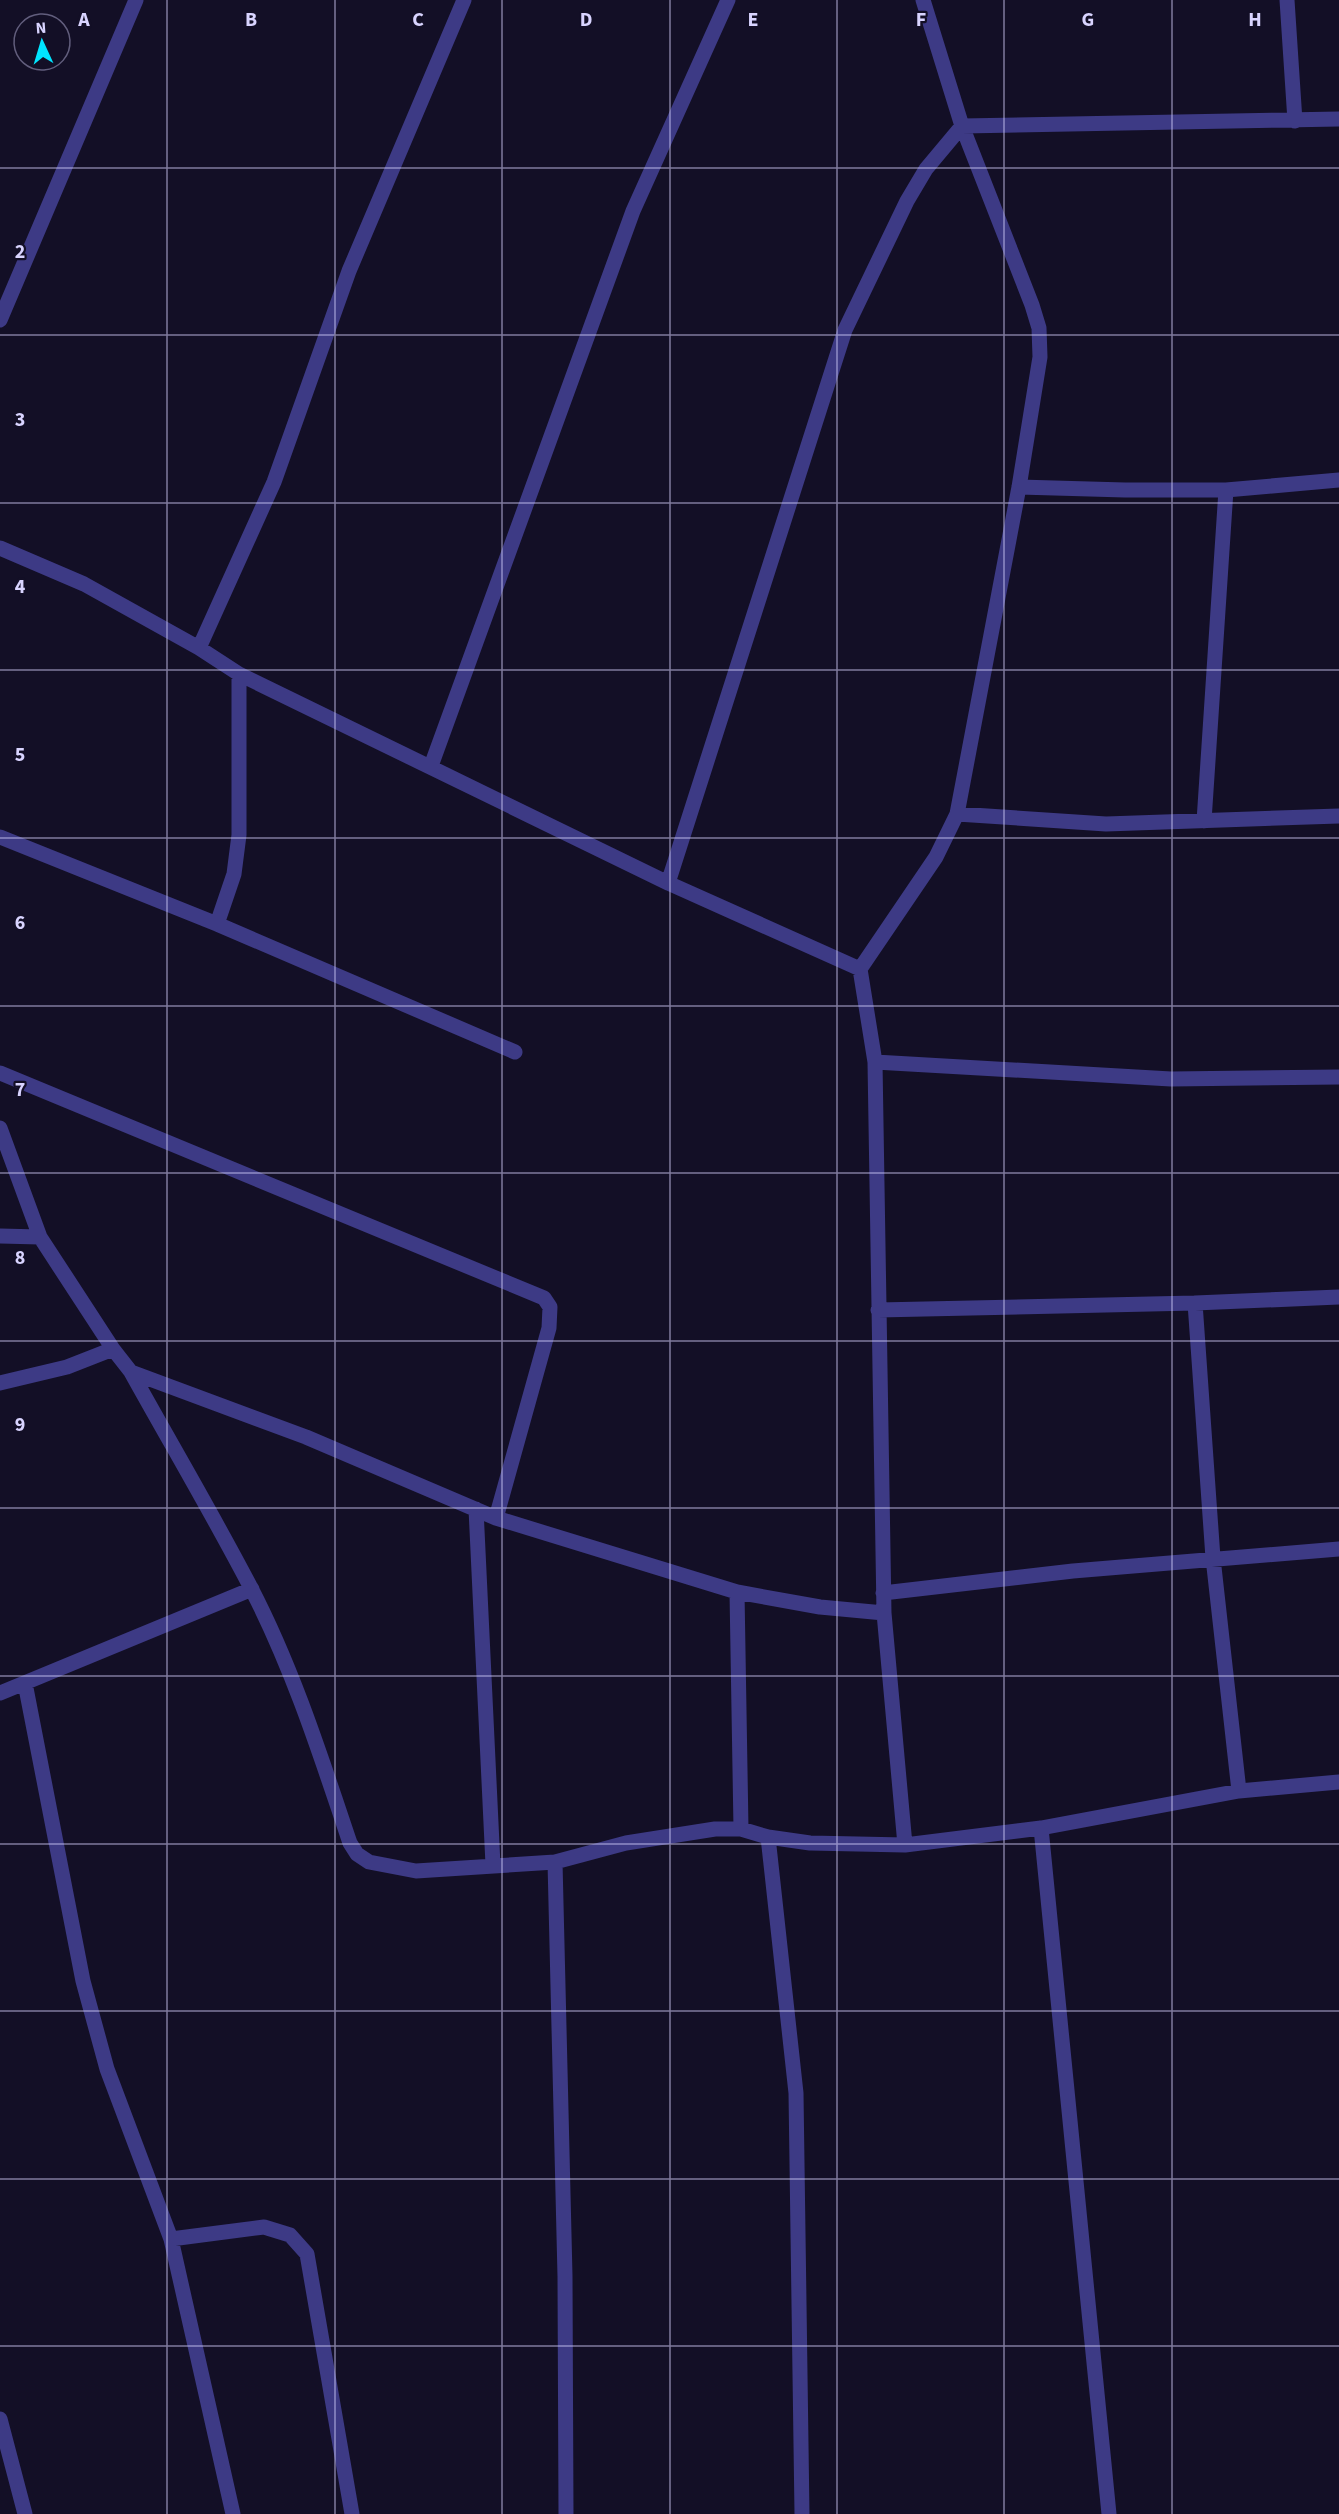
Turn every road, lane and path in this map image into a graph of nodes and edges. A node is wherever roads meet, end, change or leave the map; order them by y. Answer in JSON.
{"nodes":[{"id":1,"x":136,"y":0,"type":"edge"},
{"id":2,"x":464,"y":0,"type":"edge"},
{"id":3,"x":728,"y":0,"type":"edge"},
{"id":4,"x":923,"y":0,"type":"edge"},
{"id":5,"x":1287,"y":0,"type":"edge"},
{"id":6,"x":1339,"y":119,"type":"edge"},
{"id":7,"x":1295,"y":121,"type":"junction"},
{"id":8,"x":962,"y":126,"type":"junction"},
{"id":9,"x":0,"y":320,"type":"edge"},
{"id":10,"x":1339,"y":480,"type":"edge"},
{"id":11,"x":1018,"y":487,"type":"junction"},
{"id":12,"x":1226,"y":490,"type":"junction"},
{"id":13,"x":0,"y":548,"type":"edge"},
{"id":14,"x":199,"y":648,"type":"junction"},
{"id":15,"x":239,"y":674,"type":"junction"},
{"id":16,"x":431,"y":766,"type":"junction"},
{"id":17,"x":957,"y":814,"type":"junction"},
{"id":18,"x":1339,"y":816,"type":"edge"},
{"id":19,"x":1204,"y":821,"type":"junction"},
{"id":20,"x":0,"y":837,"type":"edge"},
{"id":21,"x":668,"y":883,"type":"junction"},
{"id":22,"x":217,"y":924,"type":"junction"},
{"id":23,"x":860,"y":969,"type":"junction"},
{"id":24,"x":515,"y":1052,"type":"dead end"},
{"id":25,"x":875,"y":1062,"type":"junction"},
{"id":26,"x":0,"y":1074,"type":"edge"},
{"id":27,"x":1339,"y":1077,"type":"edge"},
{"id":28,"x":0,"y":1128,"type":"edge"},
{"id":29,"x":0,"y":1236,"type":"edge"},
{"id":30,"x":40,"y":1236,"type":"junction"},
{"id":31,"x":1339,"y":1297,"type":"edge"},
{"id":32,"x":1195,"y":1303,"type":"junction"},
{"id":33,"x":878,"y":1310,"type":"junction"},
{"id":34,"x":113,"y":1349,"type":"junction"},
{"id":35,"x":131,"y":1372,"type":"junction"},
{"id":36,"x":0,"y":1383,"type":"edge"},
{"id":37,"x":476,"y":1509,"type":"junction"},
{"id":38,"x":496,"y":1518,"type":"junction"},
{"id":39,"x":1339,"y":1549,"type":"edge"},
{"id":40,"x":1213,"y":1558,"type":"junction"},
{"id":41,"x":252,"y":1589,"type":"junction"},
{"id":42,"x":737,"y":1592,"type":"junction"},
{"id":43,"x":883,"y":1593,"type":"junction"},
{"id":44,"x":884,"y":1613,"type":"junction"},
{"id":45,"x":25,"y":1683,"type":"junction"},
{"id":46,"x":0,"y":1693,"type":"edge"},
{"id":47,"x":1339,"y":1782,"type":"edge"},
{"id":48,"x":1239,"y":1791,"type":"junction"},
{"id":49,"x":1041,"y":1828,"type":"junction"},
{"id":50,"x":741,"y":1829,"type":"junction"},
{"id":51,"x":768,"y":1837,"type":"junction"},
{"id":52,"x":905,"y":1845,"type":"junction"},
{"id":53,"x":555,"y":1862,"type":"junction"},
{"id":54,"x":493,"y":1865,"type":"junction"},
{"id":55,"x":171,"y":2239,"type":"junction"},
{"id":56,"x":0,"y":2419,"type":"edge"},
{"id":57,"x":25,"y":2514,"type":"edge"},
{"id":58,"x":232,"y":2514,"type":"edge"},
{"id":59,"x":352,"y":2514,"type":"edge"},
{"id":60,"x":566,"y":2514,"type":"edge"},
{"id":61,"x":802,"y":2514,"type":"edge"},
{"id":62,"x":1109,"y":2514,"type":"edge"}],
"edges":[{"from":1,"to":9,"type":"street"},
{"from":2,"to":14,"type":"street"},
{"from":3,"to":16,"type":"street"},
{"from":4,"to":8,"type":"street"},
{"from":5,"to":7,"type":"street"},
{"from":6,"to":7,"type":"street"},
{"from":7,"to":8,"type":"street"},
{"from":8,"to":11,"type":"street"},
{"from":8,"to":21,"type":"street"},
{"from":10,"to":12,"type":"street"},
{"from":11,"to":12,"type":"street"},
{"from":11,"to":17,"type":"street"},
{"from":12,"to":19,"type":"street"},
{"from":13,"to":14,"type":"street"},
{"from":14,"to":15,"type":"street"},
{"from":15,"to":16,"type":"street"},
{"from":15,"to":22,"type":"street"},
{"from":16,"to":21,"type":"street"},
{"from":17,"to":19,"type":"street"},
{"from":17,"to":23,"type":"street"},
{"from":18,"to":19,"type":"street"},
{"from":20,"to":22,"type":"street"},
{"from":21,"to":23,"type":"street"},
{"from":22,"to":24,"type":"street"},
{"from":23,"to":25,"type":"street"},
{"from":25,"to":27,"type":"street"},
{"from":25,"to":33,"type":"street"},
{"from":26,"to":38,"type":"street"},
{"from":28,"to":30,"type":"street"},
{"from":29,"to":30,"type":"street"},
{"from":30,"to":34,"type":"street"},
{"from":31,"to":32,"type":"street"},
{"from":32,"to":33,"type":"street"},
{"from":32,"to":40,"type":"street"},
{"from":33,"to":43,"type":"street"},
{"from":34,"to":35,"type":"street"},
{"from":34,"to":36,"type":"street"},
{"from":35,"to":37,"type":"street"},
{"from":35,"to":41,"type":"street"},
{"from":37,"to":38,"type":"street"},
{"from":37,"to":54,"type":"street"},
{"from":38,"to":42,"type":"street"},
{"from":39,"to":40,"type":"street"},
{"from":40,"to":43,"type":"street"},
{"from":40,"to":48,"type":"street"},
{"from":41,"to":45,"type":"street"},
{"from":41,"to":54,"type":"street"},
{"from":42,"to":44,"type":"street"},
{"from":42,"to":50,"type":"street"},
{"from":43,"to":44,"type":"street"},
{"from":44,"to":52,"type":"street"},
{"from":45,"to":46,"type":"street"},
{"from":45,"to":55,"type":"street"},
{"from":47,"to":48,"type":"street"},
{"from":48,"to":49,"type":"street"},
{"from":49,"to":52,"type":"street"},
{"from":49,"to":62,"type":"street"},
{"from":50,"to":51,"type":"street"},
{"from":50,"to":53,"type":"street"},
{"from":51,"to":52,"type":"street"},
{"from":51,"to":61,"type":"street"},
{"from":53,"to":54,"type":"street"},
{"from":53,"to":60,"type":"street"},
{"from":55,"to":58,"type":"street"},
{"from":55,"to":59,"type":"street"},
{"from":56,"to":57,"type":"street"}]}
